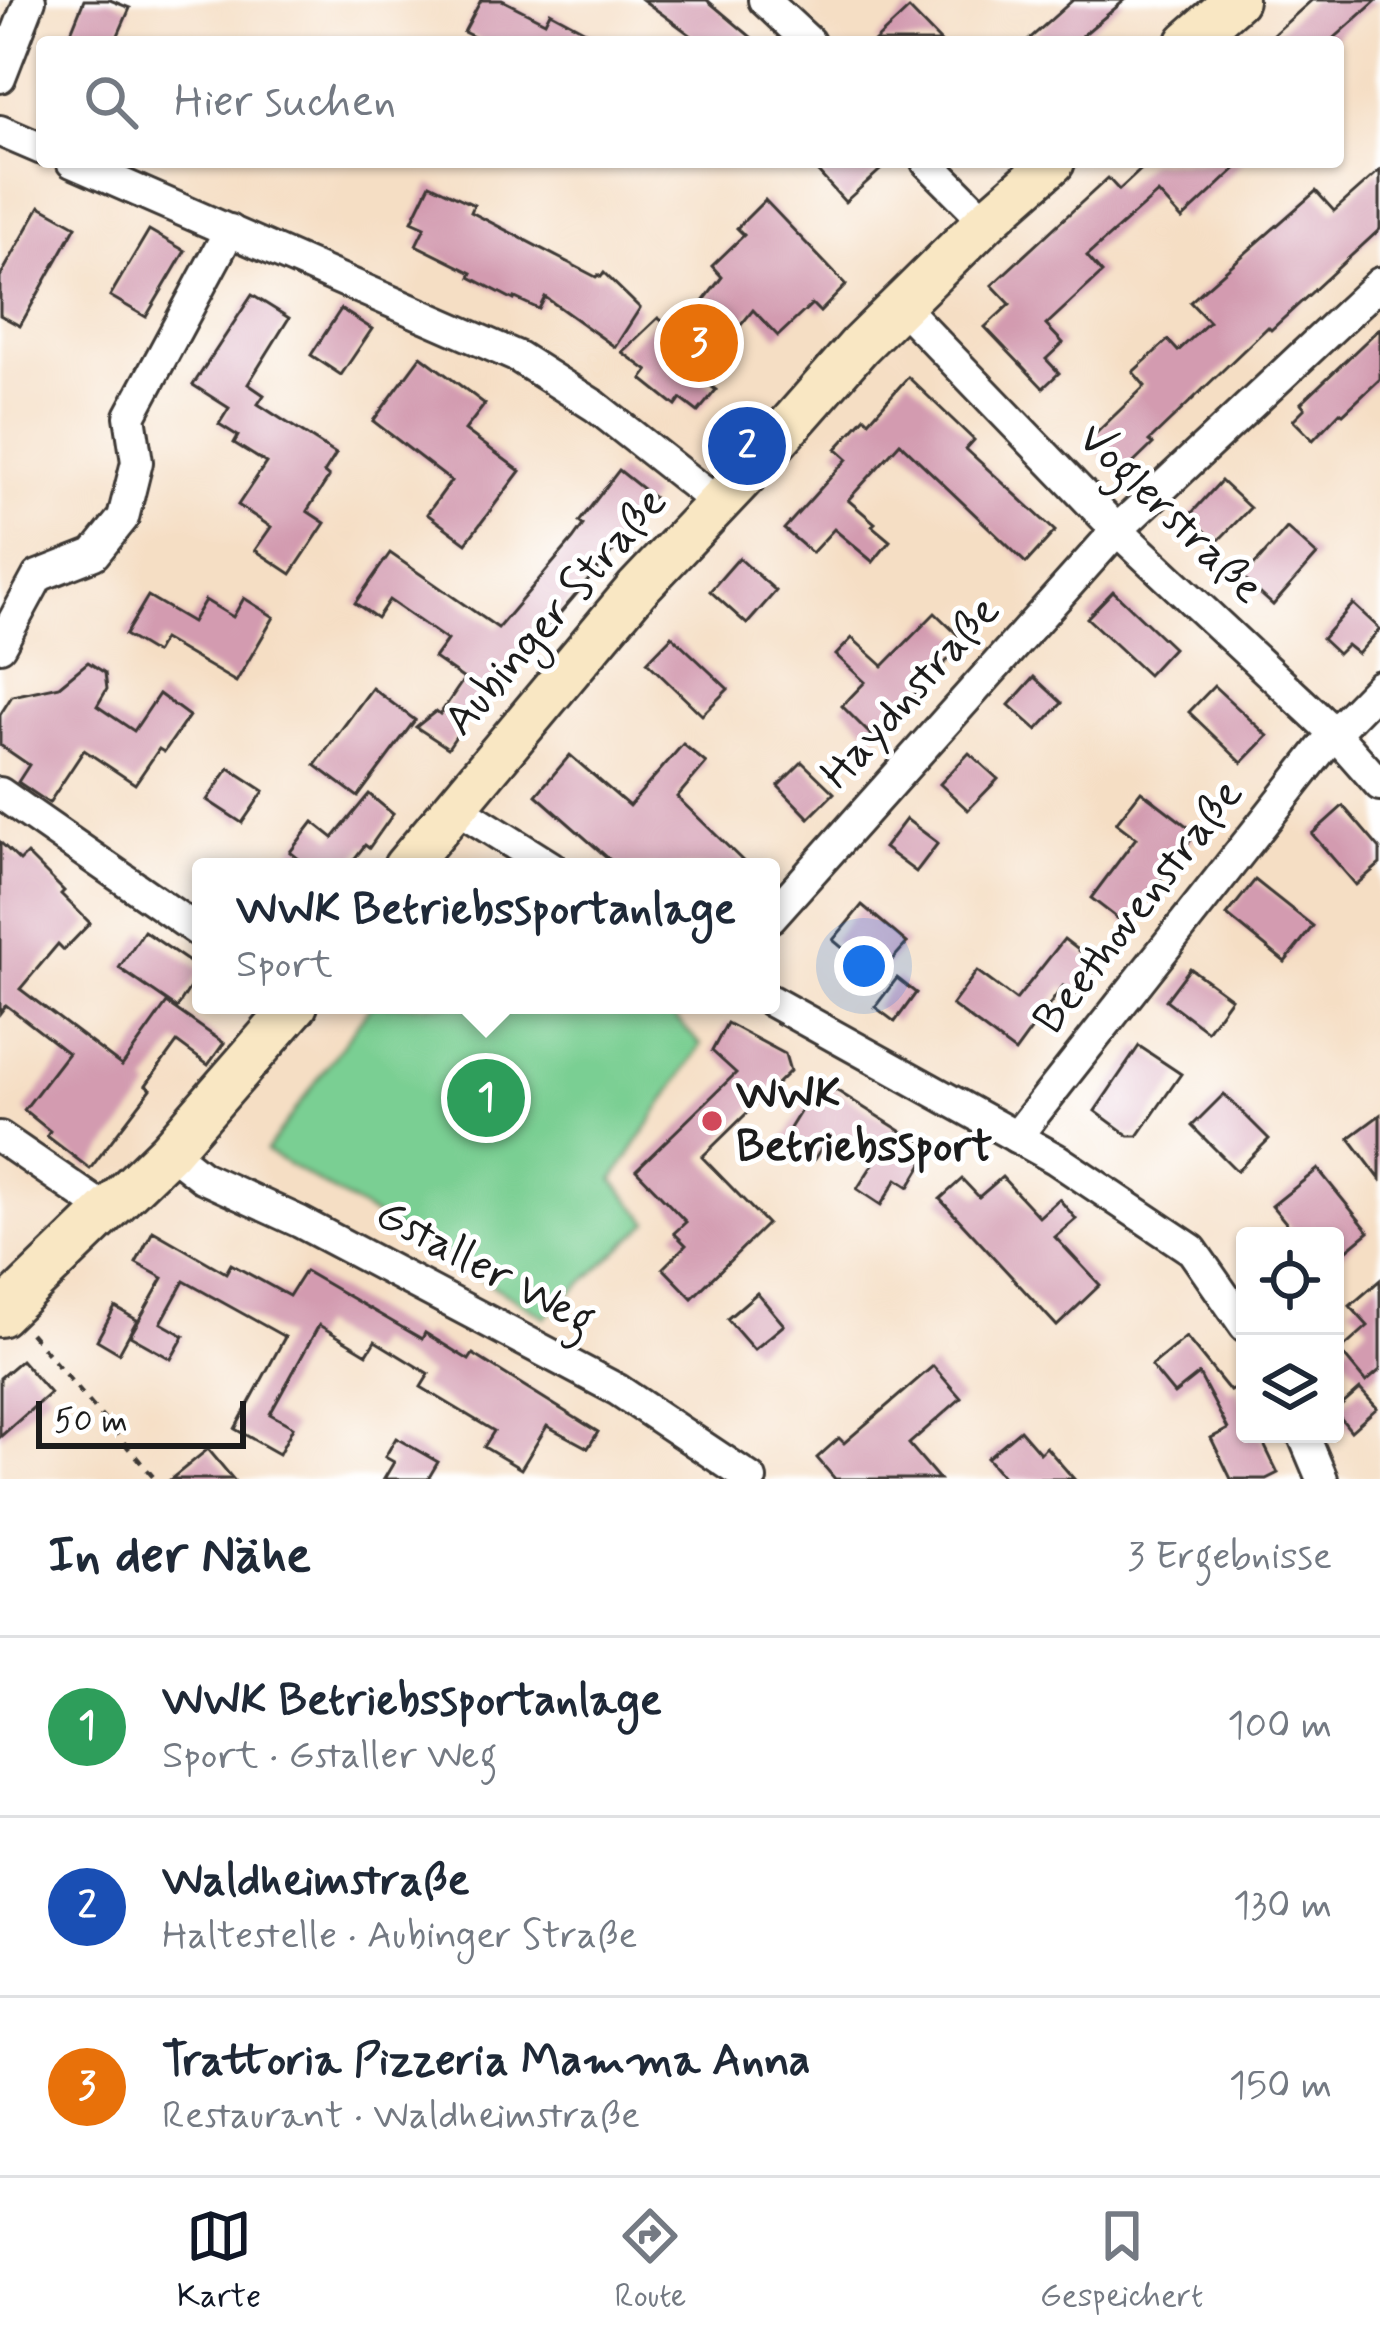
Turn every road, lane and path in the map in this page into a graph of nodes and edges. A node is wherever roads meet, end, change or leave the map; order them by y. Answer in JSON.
{"nodes":[{"id":1,"x":30,"y":0,"type":"edge"},
{"id":2,"x":764,"y":0,"type":"edge"},
{"id":3,"x":1236,"y":0,"type":"edge"},
{"id":4,"x":803,"y":36,"type":"edge"},
{"id":5,"x":1195,"y":36,"type":"edge"},
{"id":6,"x":0,"y":77,"type":"edge"},
{"id":7,"x":0,"y":131,"type":"edge"},
{"id":8,"x":36,"y":146,"type":"edge"},
{"id":9,"x":86,"y":168,"type":"edge"},
{"id":10,"x":933,"y":168,"type":"edge"},
{"id":11,"x":1046,"y":168,"type":"edge"},
{"id":12,"x":986,"y":221,"type":"junction"},
{"id":13,"x":230,"y":230,"type":"junction"},
{"id":14,"x":1380,"y":283,"type":"edge"},
{"id":15,"x":899,"y":304,"type":"junction"},
{"id":16,"x":719,"y":504,"type":"junction"},
{"id":17,"x":1118,"y":530,"type":"junction"},
{"id":18,"x":0,"y":646,"type":"edge"},
{"id":19,"x":1380,"y":686,"type":"edge"},
{"id":20,"x":1334,"y":733,"type":"junction"},
{"id":21,"x":1380,"y":785,"type":"edge"},
{"id":22,"x":0,"y":793,"type":"edge"},
{"id":23,"x":454,"y":806,"type":"junction"},
{"id":24,"x":413,"y":858,"type":"edge"},
{"id":25,"x":537,"y":858,"type":"edge"},
{"id":26,"x":780,"y":907,"type":"edge"},
{"id":27,"x":192,"y":926,"type":"edge"},
{"id":28,"x":780,"y":1006,"type":"edge"},
{"id":29,"x":288,"y":1014,"type":"edge"},
{"id":30,"x":0,"y":1137,"type":"edge"},
{"id":31,"x":1016,"y":1137,"type":"junction"},
{"id":32,"x":170,"y":1151,"type":"junction"},
{"id":33,"x":106,"y":1210,"type":"junction"},
{"id":34,"x":1236,"y":1313,"type":"edge"},
{"id":35,"x":9,"y":1317,"type":"edge"},
{"id":36,"x":1307,"y":1443,"type":"edge"},
{"id":37,"x":155,"y":1479,"type":"edge"},
{"id":38,"x":751,"y":1479,"type":"edge"},
{"id":39,"x":1322,"y":1479,"type":"edge"}],
"edges":[{"from":1,"to":6,"type":"street"},
{"from":2,"to":4,"type":"street"},
{"from":3,"to":5,"type":"street"},
{"from":7,"to":8,"type":"street"},
{"from":9,"to":13,"type":"street"},
{"from":10,"to":12,"type":"street"},
{"from":11,"to":12,"type":"street","name":"Aubinger Straße"},
{"from":12,"to":15,"type":"street","name":"Aubinger Straße"},
{"from":13,"to":16,"type":"street"},
{"from":13,"to":18,"type":"street"},
{"from":14,"to":17,"type":"street","name":"Haydnstraße"},
{"from":15,"to":16,"type":"street","name":"Aubinger Straße"},
{"from":15,"to":17,"type":"street","name":"Voglerstraße"},
{"from":16,"to":23,"type":"street","name":"Aubinger Straße"},
{"from":17,"to":20,"type":"street","name":"Voglerstraße"},
{"from":17,"to":26,"type":"street","name":"Haydnstraße"},
{"from":19,"to":20,"type":"street","name":"Beethovenstraße"},
{"from":20,"to":21,"type":"street","name":"Voglerstraße"},
{"from":20,"to":31,"type":"street","name":"Beethovenstraße"},
{"from":22,"to":27,"type":"street"},
{"from":23,"to":24,"type":"street","name":"Aubinger Straße"},
{"from":23,"to":25,"type":"street"},
{"from":28,"to":31,"type":"street"},
{"from":29,"to":32,"type":"street"},
{"from":30,"to":33,"type":"street"},
{"from":31,"to":34,"type":"street"},
{"from":32,"to":33,"type":"street"},
{"from":32,"to":38,"type":"street","name":"Gstaller Weg"},
{"from":33,"to":35,"type":"street"},
{"from":35,"to":37,"type":"path"},
{"from":36,"to":39,"type":"street"}]}
